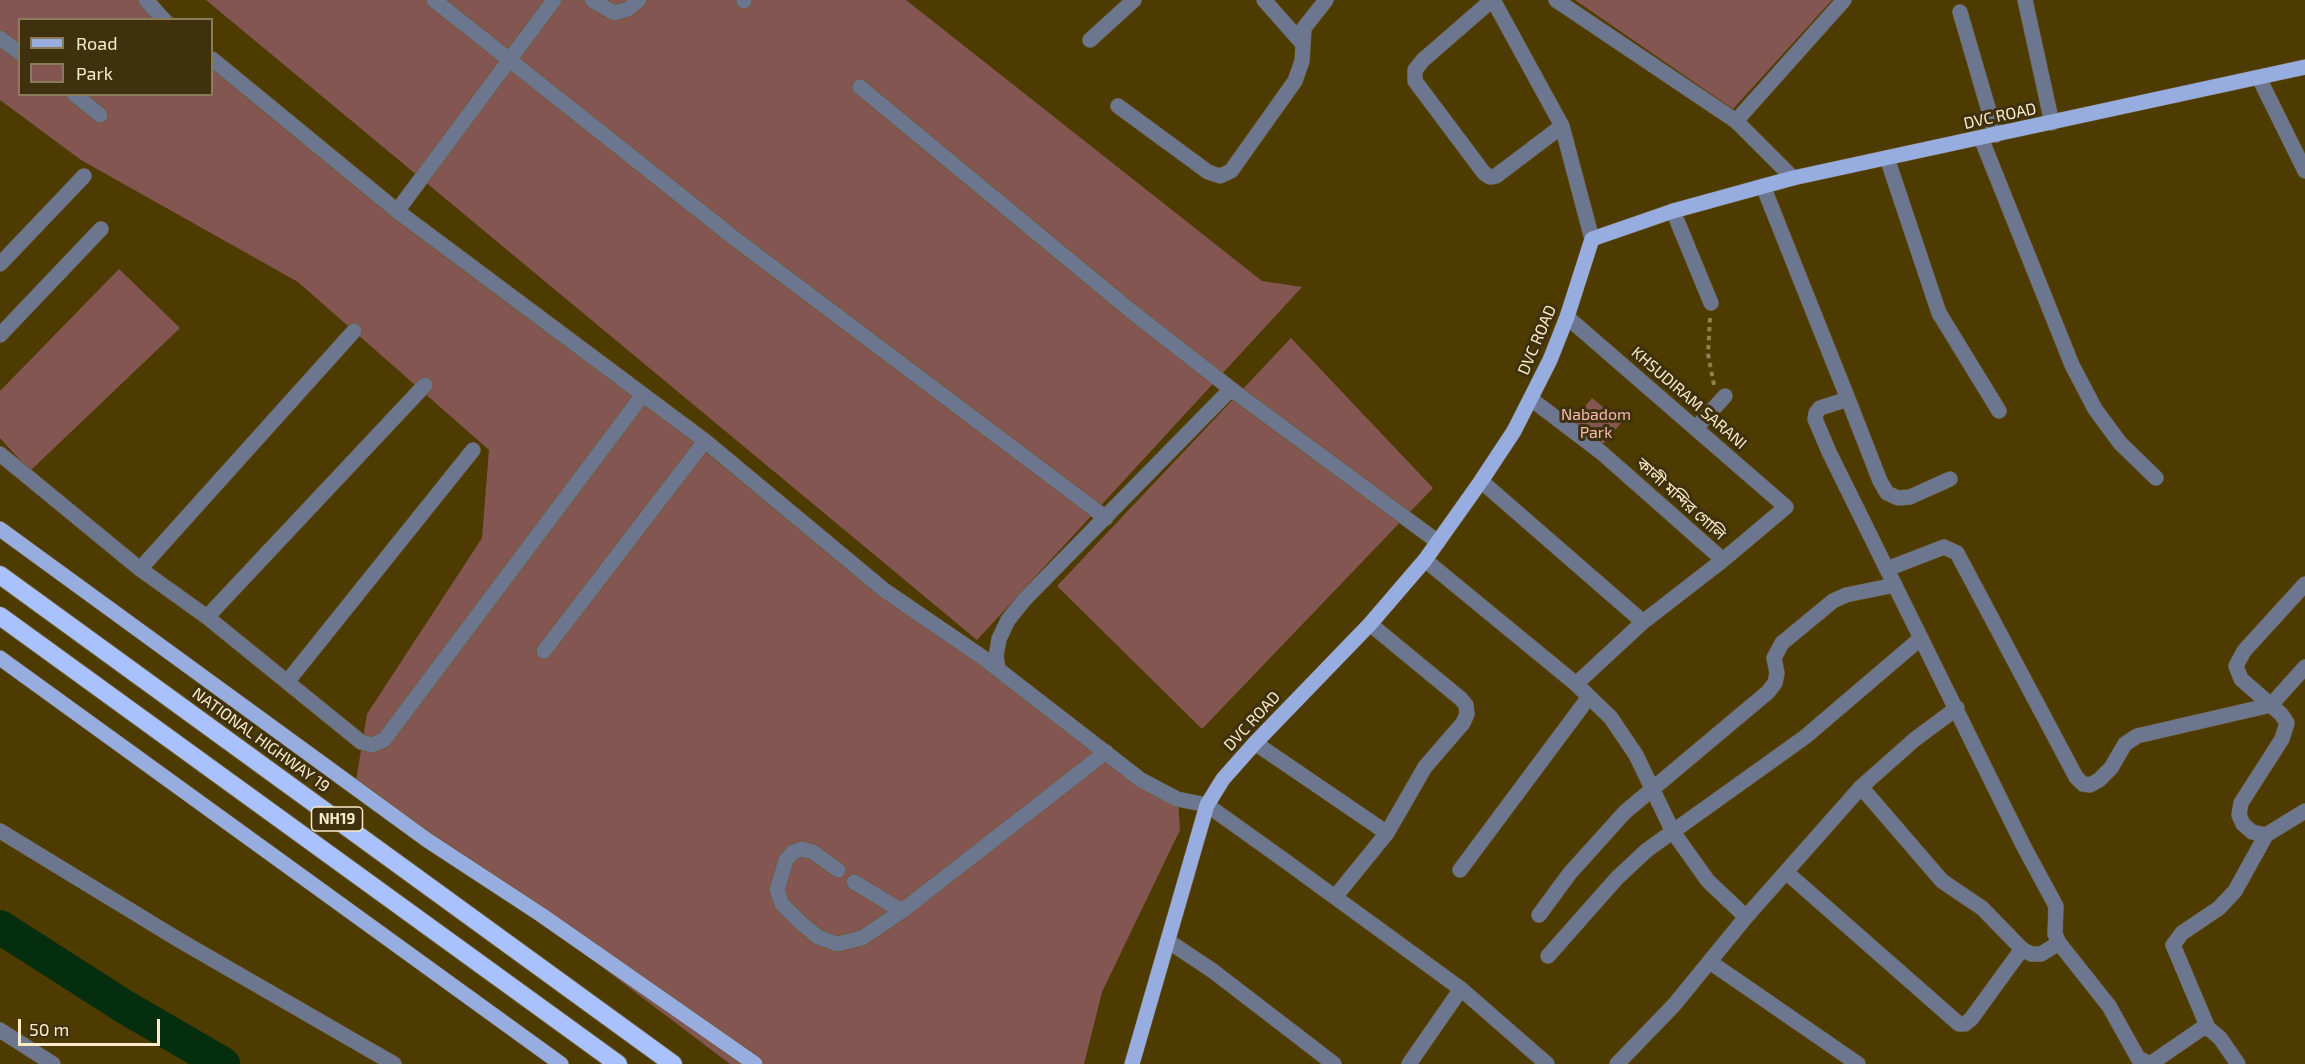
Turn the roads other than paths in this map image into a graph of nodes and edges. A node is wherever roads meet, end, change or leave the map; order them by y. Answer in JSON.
{"nodes":[{"id":1,"x":146,"y":0,"type":"edge"},
{"id":2,"x":434,"y":0,"type":"edge"},
{"id":3,"x":554,"y":0,"type":"edge"},
{"id":4,"x":592,"y":0,"type":"edge"},
{"id":5,"x":639,"y":0,"type":"edge"},
{"id":6,"x":1134,"y":0,"type":"edge"},
{"id":7,"x":1264,"y":0,"type":"edge"},
{"id":8,"x":1326,"y":0,"type":"edge"},
{"id":9,"x":1493,"y":0,"type":"edge"},
{"id":10,"x":1556,"y":0,"type":"edge"},
{"id":11,"x":1844,"y":0,"type":"edge"},
{"id":12,"x":2025,"y":0,"type":"edge"},
{"id":13,"x":1960,"y":12,"type":"dead end"},
{"id":14,"x":162,"y":18,"type":"edge"},
{"id":15,"x":0,"y":38,"type":"edge"},
{"id":16,"x":1090,"y":40,"type":"dead end"},
{"id":17,"x":1302,"y":42,"type":"junction"},
{"id":18,"x":18,"y":52,"type":"edge"},
{"id":19,"x":510,"y":59,"type":"junction"},
{"id":20,"x":213,"y":60,"type":"edge"},
{"id":21,"x":2305,"y":67,"type":"edge"},
{"id":22,"x":2259,"y":78,"type":"junction"},
{"id":23,"x":860,"y":87,"type":"dead end"},
{"id":24,"x":76,"y":96,"type":"edge"},
{"id":25,"x":1118,"y":105,"type":"dead end"},
{"id":26,"x":100,"y":115,"type":"dead end"},
{"id":27,"x":1736,"y":121,"type":"junction"},
{"id":28,"x":2052,"y":123,"type":"junction"},
{"id":29,"x":1562,"y":126,"type":"junction"},
{"id":30,"x":1989,"y":136,"type":"junction"},
{"id":31,"x":1887,"y":158,"type":"junction"},
{"id":32,"x":2305,"y":171,"type":"edge"},
{"id":33,"x":84,"y":176,"type":"dead end"},
{"id":34,"x":1793,"y":178,"type":"junction"},
{"id":35,"x":1763,"y":186,"type":"junction"},
{"id":36,"x":397,"y":211,"type":"junction"},
{"id":37,"x":1673,"y":211,"type":"junction"},
{"id":38,"x":101,"y":230,"type":"dead end"},
{"id":39,"x":1592,"y":239,"type":"junction"},
{"id":40,"x":0,"y":264,"type":"edge"},
{"id":41,"x":1711,"y":303,"type":"road end"},
{"id":42,"x":1567,"y":317,"type":"junction"},
{"id":43,"x":354,"y":331,"type":"dead end"},
{"id":44,"x":0,"y":335,"type":"edge"},
{"id":45,"x":425,"y":385,"type":"dead end"},
{"id":46,"x":1231,"y":389,"type":"junction"},
{"id":47,"x":642,"y":396,"type":"junction"},
{"id":48,"x":1725,"y":396,"type":"road end"},
{"id":49,"x":1531,"y":399,"type":"junction"},
{"id":50,"x":1848,"y":399,"type":"junction"},
{"id":51,"x":1999,"y":411,"type":"dead end"},
{"id":52,"x":1696,"y":428,"type":"junction"},
{"id":53,"x":705,"y":441,"type":"junction"},
{"id":54,"x":473,"y":450,"type":"dead end"},
{"id":55,"x":0,"y":454,"type":"edge"},
{"id":56,"x":2156,"y":478,"type":"dead end"},
{"id":57,"x":1950,"y":479,"type":"dead end"},
{"id":58,"x":1481,"y":481,"type":"junction"},
{"id":59,"x":1106,"y":518,"type":"junction"},
{"id":60,"x":0,"y":529,"type":"edge"},
{"id":61,"x":1438,"y":542,"type":"junction"},
{"id":62,"x":1425,"y":560,"type":"junction"},
{"id":63,"x":1723,"y":560,"type":"junction"},
{"id":64,"x":140,"y":569,"type":"junction"},
{"id":65,"x":1887,"y":569,"type":"junction"},
{"id":66,"x":0,"y":575,"type":"edge"},
{"id":67,"x":2305,"y":584,"type":"edge"},
{"id":68,"x":1895,"y":585,"type":"junction"},
{"id":69,"x":0,"y":616,"type":"edge"},
{"id":70,"x":207,"y":617,"type":"junction"},
{"id":71,"x":1643,"y":622,"type":"junction"},
{"id":72,"x":1370,"y":624,"type":"junction"},
{"id":73,"x":1921,"y":638,"type":"junction"},
{"id":74,"x":544,"y":651,"type":"dead end"},
{"id":75,"x":0,"y":658,"type":"edge"},
{"id":76,"x":2305,"y":667,"type":"edge"},
{"id":77,"x":998,"y":669,"type":"junction"},
{"id":78,"x":287,"y":682,"type":"junction"},
{"id":79,"x":1576,"y":684,"type":"junction"},
{"id":80,"x":1589,"y":697,"type":"junction"},
{"id":81,"x":2271,"y":705,"type":"junction"},
{"id":82,"x":1957,"y":708,"type":"junction"},
{"id":83,"x":1255,"y":743,"type":"junction"},
{"id":84,"x":1106,"y":752,"type":"junction"},
{"id":85,"x":1652,"y":787,"type":"junction"},
{"id":86,"x":1861,"y":787,"type":"junction"},
{"id":87,"x":1207,"y":805,"type":"junction"},
{"id":88,"x":2305,"y":811,"type":"edge"},
{"id":89,"x":0,"y":831,"type":"edge"},
{"id":90,"x":1673,"y":832,"type":"junction"},
{"id":91,"x":1387,"y":833,"type":"junction"},
{"id":92,"x":2266,"y":835,"type":"junction"},
{"id":93,"x":838,"y":870,"type":"dead end"},
{"id":94,"x":1460,"y":870,"type":"dead end"},
{"id":95,"x":1786,"y":872,"type":"junction"},
{"id":96,"x":854,"y":882,"type":"dead end"},
{"id":97,"x":1335,"y":897,"type":"junction"},
{"id":98,"x":902,"y":910,"type":"junction"},
{"id":99,"x":1539,"y":915,"type":"dead end"},
{"id":100,"x":1746,"y":917,"type":"junction"},
{"id":101,"x":1168,"y":941,"type":"junction"},
{"id":102,"x":2059,"y":943,"type":"junction"},
{"id":103,"x":2022,"y":949,"type":"junction"},
{"id":104,"x":1548,"y":956,"type":"dead end"},
{"id":105,"x":1710,"y":962,"type":"junction"},
{"id":106,"x":1461,"y":989,"type":"junction"},
{"id":107,"x":2208,"y":1028,"type":"junction"},
{"id":108,"x":0,"y":1030,"type":"edge"},
{"id":109,"x":1413,"y":1062,"type":"edge"},
{"id":110,"x":1544,"y":1063,"type":"edge"},
{"id":111,"x":53,"y":1064,"type":"edge"},
{"id":112,"x":394,"y":1064,"type":"edge"},
{"id":113,"x":561,"y":1064,"type":"edge"},
{"id":114,"x":618,"y":1064,"type":"edge"},
{"id":115,"x":673,"y":1064,"type":"edge"},
{"id":116,"x":755,"y":1064,"type":"edge"},
{"id":117,"x":1132,"y":1064,"type":"edge"},
{"id":118,"x":1334,"y":1064,"type":"edge"},
{"id":119,"x":1617,"y":1064,"type":"edge"},
{"id":120,"x":1858,"y":1064,"type":"edge"},
{"id":121,"x":2146,"y":1064,"type":"edge"},
{"id":122,"x":2238,"y":1064,"type":"edge"}],
"edges":[{"from":1,"to":14,"type":"street"},
{"from":2,"to":19,"type":"street"},
{"from":3,"to":19,"type":"street"},
{"from":4,"to":5,"type":"street"},
{"from":6,"to":16,"type":"street"},
{"from":7,"to":17,"type":"street"},
{"from":8,"to":17,"type":"street"},
{"from":9,"to":29,"type":"street"},
{"from":9,"to":29,"type":"street"},
{"from":10,"to":27,"type":"street"},
{"from":11,"to":27,"type":"street"},
{"from":12,"to":28,"type":"street"},
{"from":13,"to":30,"type":"street"},
{"from":15,"to":18,"type":"street"},
{"from":17,"to":25,"type":"street"},
{"from":19,"to":36,"type":"street"},
{"from":19,"to":59,"type":"street"},
{"from":20,"to":36,"type":"street"},
{"from":21,"to":22,"type":"main road","name":"DVC ROAD"},
{"from":22,"to":28,"type":"main road","name":"DVC ROAD"},
{"from":22,"to":32,"type":"street"},
{"from":23,"to":46,"type":"street"},
{"from":24,"to":26,"type":"street"},
{"from":27,"to":34,"type":"street"},
{"from":28,"to":30,"type":"main road","name":"DVC ROAD"},
{"from":29,"to":39,"type":"street"},
{"from":30,"to":31,"type":"main road","name":"DVC ROAD"},
{"from":30,"to":56,"type":"street"},
{"from":31,"to":34,"type":"main road","name":"DVC ROAD"},
{"from":31,"to":51,"type":"street"},
{"from":33,"to":40,"type":"street"},
{"from":34,"to":35,"type":"main road","name":"DVC ROAD"},
{"from":35,"to":37,"type":"main road","name":"DVC ROAD"},
{"from":35,"to":50,"type":"street"},
{"from":36,"to":47,"type":"street"},
{"from":37,"to":39,"type":"main road","name":"DVC ROAD"},
{"from":37,"to":41,"type":"street"},
{"from":38,"to":44,"type":"street"},
{"from":39,"to":42,"type":"main road","name":"DVC ROAD"},
{"from":42,"to":49,"type":"main road","name":"DVC ROAD"},
{"from":42,"to":52,"type":"street","name":"KHSUDIRAM SARANI"},
{"from":43,"to":64,"type":"street"},
{"from":45,"to":70,"type":"street"},
{"from":46,"to":59,"type":"street"},
{"from":46,"to":61,"type":"street"},
{"from":47,"to":53,"type":"street"},
{"from":47,"to":78,"type":"street"},
{"from":48,"to":52,"type":"street"},
{"from":49,"to":58,"type":"main road","name":"DVC ROAD"},
{"from":49,"to":63,"type":"street","name":"কালী মন্দির গোলি"},
{"from":50,"to":57,"type":"street"},
{"from":50,"to":65,"type":"street"},
{"from":52,"to":63,"type":"street","name":"KHSUDIRAM SARANI"},
{"from":53,"to":74,"type":"street"},
{"from":53,"to":77,"type":"street"},
{"from":54,"to":78,"type":"street"},
{"from":55,"to":64,"type":"street"},
{"from":58,"to":61,"type":"main road","name":"DVC ROAD"},
{"from":58,"to":71,"type":"street"},
{"from":59,"to":77,"type":"street"},
{"from":60,"to":116,"type":"main road"},
{"from":61,"to":62,"type":"main road","name":"DVC ROAD"},
{"from":62,"to":72,"type":"main road","name":"DVC ROAD"},
{"from":62,"to":79,"type":"street"},
{"from":63,"to":71,"type":"street"},
{"from":64,"to":70,"type":"street"},
{"from":65,"to":68,"type":"street"},
{"from":65,"to":81,"type":"street"},
{"from":66,"to":115,"type":"highway","name":"NATIONAL HIGHWAY 19","number":"NH19"},
{"from":67,"to":81,"type":"street"},
{"from":68,"to":73,"type":"street"},
{"from":68,"to":85,"type":"street"},
{"from":69,"to":114,"type":"highway","number":"NH19"},
{"from":70,"to":78,"type":"street"},
{"from":71,"to":79,"type":"street"},
{"from":72,"to":83,"type":"main road","name":"DVC ROAD"},
{"from":72,"to":91,"type":"street"},
{"from":73,"to":82,"type":"street"},
{"from":73,"to":90,"type":"street"},
{"from":75,"to":113,"type":"main road"},
{"from":76,"to":81,"type":"street"},
{"from":77,"to":84,"type":"street"},
{"from":79,"to":80,"type":"street"},
{"from":80,"to":85,"type":"street"},
{"from":80,"to":94,"type":"street"},
{"from":81,"to":92,"type":"street"},
{"from":82,"to":86,"type":"street"},
{"from":82,"to":102,"type":"street"},
{"from":83,"to":87,"type":"main road","name":"DVC ROAD"},
{"from":83,"to":91,"type":"street"},
{"from":84,"to":87,"type":"street"},
{"from":84,"to":98,"type":"street"},
{"from":85,"to":90,"type":"street"},
{"from":85,"to":99,"type":"street"},
{"from":86,"to":95,"type":"street"},
{"from":86,"to":103,"type":"street"},
{"from":87,"to":97,"type":"street"},
{"from":87,"to":101,"type":"main road","name":"DVC ROAD"},
{"from":88,"to":92,"type":"street"},
{"from":89,"to":112,"type":"street"},
{"from":90,"to":100,"type":"street"},
{"from":90,"to":104,"type":"street"},
{"from":91,"to":97,"type":"street"},
{"from":92,"to":107,"type":"street"},
{"from":93,"to":98,"type":"street"},
{"from":95,"to":100,"type":"street"},
{"from":95,"to":103,"type":"street"},
{"from":96,"to":98,"type":"street"},
{"from":97,"to":106,"type":"street"},
{"from":100,"to":105,"type":"street"},
{"from":101,"to":117,"type":"main road","name":"DVC ROAD"},
{"from":101,"to":118,"type":"street"},
{"from":102,"to":103,"type":"street"},
{"from":102,"to":121,"type":"street"},
{"from":105,"to":119,"type":"street"},
{"from":105,"to":120,"type":"street"},
{"from":106,"to":109,"type":"street"},
{"from":106,"to":110,"type":"street"},
{"from":107,"to":121,"type":"street"},
{"from":107,"to":122,"type":"street"},
{"from":108,"to":111,"type":"street"}]}
